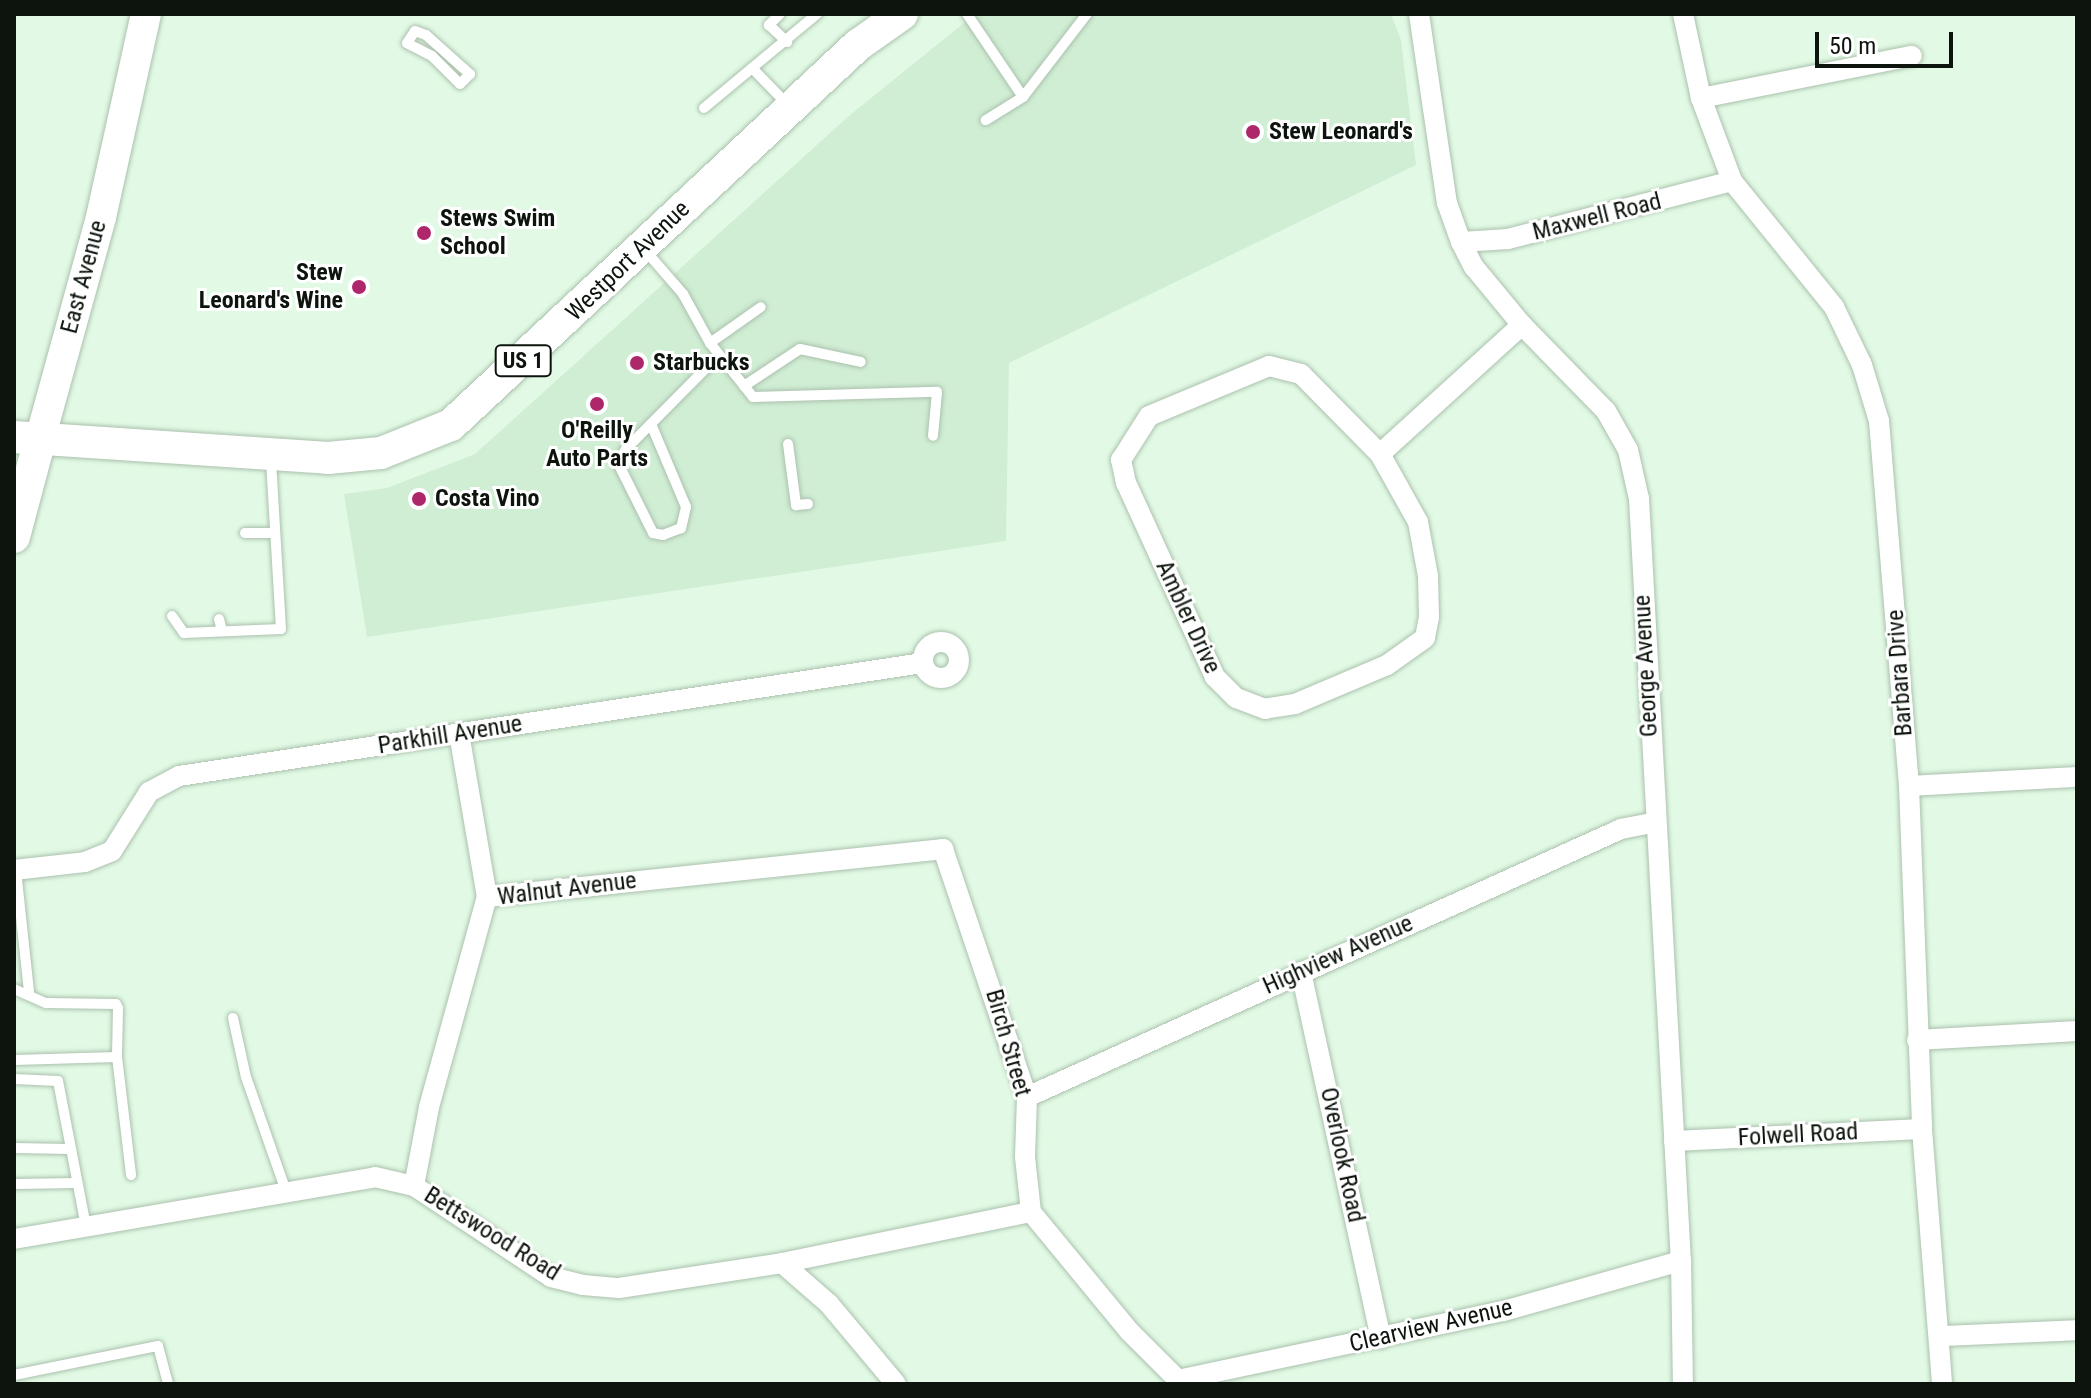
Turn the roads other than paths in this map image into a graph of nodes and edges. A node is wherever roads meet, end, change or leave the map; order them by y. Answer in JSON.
{"nodes":[{"id":1,"x":146,"y":14,"type":"edge"},
{"id":2,"x":780,"y":14,"type":"edge"},
{"id":3,"x":817,"y":14,"type":"edge"},
{"id":4,"x":902,"y":14,"type":"edge"},
{"id":5,"x":967,"y":14,"type":"edge"},
{"id":6,"x":1087,"y":14,"type":"edge"},
{"id":7,"x":1419,"y":14,"type":"edge"},
{"id":8,"x":1683,"y":14,"type":"edge"},
{"id":9,"x":787,"y":42,"type":"junction"},
{"id":10,"x":1912,"y":56,"type":"dead end"},
{"id":11,"x":752,"y":68,"type":"junction"},
{"id":12,"x":470,"y":74,"type":"joint"},
{"id":13,"x":1023,"y":97,"type":"junction"},
{"id":14,"x":1701,"y":98,"type":"junction"},
{"id":15,"x":704,"y":108,"type":"dead end"},
{"id":16,"x":791,"y":108,"type":"junction"},
{"id":17,"x":986,"y":120,"type":"dead end"},
{"id":18,"x":1732,"y":181,"type":"junction"},
{"id":19,"x":1461,"y":242,"type":"junction"},
{"id":20,"x":642,"y":247,"type":"junction"},
{"id":21,"x":761,"y":307,"type":"dead end"},
{"id":22,"x":1522,"y":325,"type":"junction"},
{"id":23,"x":710,"y":343,"type":"junction"},
{"id":24,"x":719,"y":355,"type":"junction"},
{"id":25,"x":861,"y":362,"type":"dead end"},
{"id":26,"x":744,"y":386,"type":"junction"},
{"id":27,"x":651,"y":424,"type":"junction"},
{"id":28,"x":933,"y":436,"type":"dead end"},
{"id":29,"x":27,"y":438,"type":"edge"},
{"id":30,"x":788,"y":444,"type":"dead end"},
{"id":31,"x":272,"y":454,"type":"junction"},
{"id":32,"x":1380,"y":454,"type":"junction"},
{"id":33,"x":808,"y":504,"type":"dead end"},
{"id":34,"x":245,"y":533,"type":"dead end"},
{"id":35,"x":274,"y":533,"type":"junction"},
{"id":36,"x":14,"y":537,"type":"edge"},
{"id":37,"x":172,"y":616,"type":"dead end"},
{"id":38,"x":219,"y":619,"type":"dead end"},
{"id":39,"x":222,"y":631,"type":"junction"},
{"id":40,"x":923,"y":663,"type":"dead end"},
{"id":41,"x":459,"y":734,"type":"junction"},
{"id":42,"x":2077,"y":777,"type":"edge"},
{"id":43,"x":1909,"y":786,"type":"junction"},
{"id":44,"x":1653,"y":823,"type":"junction"},
{"id":45,"x":943,"y":849,"type":"joint"},
{"id":46,"x":15,"y":870,"type":"edge"},
{"id":47,"x":487,"y":897,"type":"junction"},
{"id":48,"x":1301,"y":972,"type":"junction"},
{"id":49,"x":14,"y":989,"type":"edge"},
{"id":50,"x":29,"y":991,"type":"junction"},
{"id":51,"x":233,"y":1018,"type":"dead end"},
{"id":52,"x":2077,"y":1031,"type":"edge"},
{"id":53,"x":1917,"y":1040,"type":"junction"},
{"id":54,"x":117,"y":1057,"type":"junction"},
{"id":55,"x":14,"y":1060,"type":"edge"},
{"id":56,"x":14,"y":1079,"type":"edge"},
{"id":57,"x":1027,"y":1097,"type":"junction"},
{"id":58,"x":1922,"y":1129,"type":"junction"},
{"id":59,"x":1674,"y":1141,"type":"junction"},
{"id":60,"x":14,"y":1148,"type":"edge"},
{"id":61,"x":70,"y":1149,"type":"junction"},
{"id":62,"x":131,"y":1175,"type":"dead end"},
{"id":63,"x":77,"y":1183,"type":"junction"},
{"id":64,"x":14,"y":1184,"type":"edge"},
{"id":65,"x":414,"y":1186,"type":"junction"},
{"id":66,"x":286,"y":1191,"type":"junction"},
{"id":67,"x":1031,"y":1212,"type":"junction"},
{"id":68,"x":86,"y":1226,"type":"junction"},
{"id":69,"x":14,"y":1239,"type":"edge"},
{"id":70,"x":1681,"y":1261,"type":"junction"},
{"id":71,"x":782,"y":1263,"type":"junction"},
{"id":72,"x":2077,"y":1330,"type":"edge"},
{"id":73,"x":1942,"y":1336,"type":"junction"},
{"id":74,"x":1381,"y":1338,"type":"junction"},
{"id":75,"x":14,"y":1375,"type":"edge"},
{"id":76,"x":168,"y":1384,"type":"edge"},
{"id":77,"x":896,"y":1384,"type":"edge"},
{"id":78,"x":1683,"y":1384,"type":"edge"},
{"id":79,"x":1942,"y":1384,"type":"edge"}],
"edges":[{"from":1,"to":29,"type":"main road","name":"East Avenue"},
{"from":2,"to":9,"type":"lane"},
{"from":3,"to":9,"type":"lane"},
{"from":4,"to":16,"type":"main road","name":"Westport Avenue","number":"US 1"},
{"from":5,"to":13,"type":"lane"},
{"from":6,"to":13,"type":"lane"},
{"from":7,"to":19,"type":"street","name":"George Avenue"},
{"from":8,"to":14,"type":"street","name":"Barbara Drive"},
{"from":9,"to":11,"type":"lane"},
{"from":10,"to":14,"type":"street"},
{"from":11,"to":15,"type":"lane"},
{"from":11,"to":16,"type":"lane"},
{"from":12,"to":12,"type":"lane"},
{"from":13,"to":17,"type":"lane"},
{"from":14,"to":18,"type":"street","name":"Barbara Drive"},
{"from":16,"to":20,"type":"main road","name":"Westport Avenue","number":"US 1"},
{"from":18,"to":19,"type":"street","name":"Maxwell Road"},
{"from":18,"to":43,"type":"street","name":"Barbara Drive"},
{"from":19,"to":22,"type":"street","name":"George Avenue"},
{"from":20,"to":23,"type":"lane"},
{"from":20,"to":31,"type":"main road","name":"Westport Avenue","number":"US 1"},
{"from":21,"to":23,"type":"lane"},
{"from":22,"to":32,"type":"street"},
{"from":22,"to":44,"type":"street","name":"George Avenue"},
{"from":23,"to":24,"type":"lane"},
{"from":24,"to":26,"type":"lane"},
{"from":24,"to":27,"type":"lane"},
{"from":25,"to":26,"type":"lane"},
{"from":26,"to":28,"type":"lane"},
{"from":27,"to":27,"type":"lane"},
{"from":29,"to":31,"type":"main road","name":"Westport Avenue","number":"US 1"},
{"from":29,"to":36,"type":"main road","name":"East Avenue"},
{"from":30,"to":33,"type":"lane"},
{"from":31,"to":35,"type":"lane"},
{"from":32,"to":32,"type":"street","name":"Ambler Drive"},
{"from":34,"to":35,"type":"lane"},
{"from":35,"to":39,"type":"lane"},
{"from":37,"to":39,"type":"lane"},
{"from":38,"to":39,"type":"lane"},
{"from":40,"to":41,"type":"street","name":"Parkhill Avenue"},
{"from":41,"to":46,"type":"street","name":"Parkhill Avenue"},
{"from":41,"to":47,"type":"street"},
{"from":42,"to":43,"type":"street"},
{"from":43,"to":53,"type":"street","name":"Barbara Drive"},
{"from":44,"to":48,"type":"street","name":"Highview Avenue"},
{"from":44,"to":59,"type":"street","name":"George Avenue"},
{"from":45,"to":47,"type":"street","name":"Walnut Avenue"},
{"from":45,"to":57,"type":"street","name":"Birch Street"},
{"from":46,"to":50,"type":"lane"},
{"from":47,"to":65,"type":"street","name":"Walnut Avenue"},
{"from":48,"to":57,"type":"street","name":"Highview Avenue"},
{"from":48,"to":74,"type":"street","name":"Overlook Road"},
{"from":49,"to":50,"type":"lane"},
{"from":50,"to":54,"type":"lane"},
{"from":51,"to":66,"type":"lane"},
{"from":52,"to":53,"type":"street"},
{"from":53,"to":58,"type":"street","name":"Barbara Drive"},
{"from":54,"to":55,"type":"lane"},
{"from":54,"to":62,"type":"lane"},
{"from":56,"to":61,"type":"lane"},
{"from":57,"to":67,"type":"street","name":"Birch Street"},
{"from":58,"to":59,"type":"street","name":"Folwell Road"},
{"from":58,"to":73,"type":"street","name":"Barbara Drive"},
{"from":59,"to":70,"type":"street","name":"George Avenue"},
{"from":60,"to":61,"type":"lane"},
{"from":61,"to":63,"type":"lane"},
{"from":63,"to":64,"type":"lane"},
{"from":63,"to":68,"type":"lane"},
{"from":65,"to":66,"type":"street","name":"Bettswood Road"},
{"from":65,"to":71,"type":"street","name":"Bettswood Road"},
{"from":66,"to":68,"type":"street","name":"Bettswood Road"},
{"from":67,"to":71,"type":"street","name":"Bettswood Road"},
{"from":67,"to":74,"type":"street","name":"Clearview Avenue"},
{"from":68,"to":69,"type":"street","name":"Bettswood Road"},
{"from":70,"to":74,"type":"street","name":"Clearview Avenue"},
{"from":70,"to":78,"type":"street","name":"George Avenue"},
{"from":71,"to":77,"type":"street"},
{"from":72,"to":73,"type":"street"},
{"from":73,"to":79,"type":"street","name":"Barbara Drive"},
{"from":75,"to":76,"type":"lane"}]}
